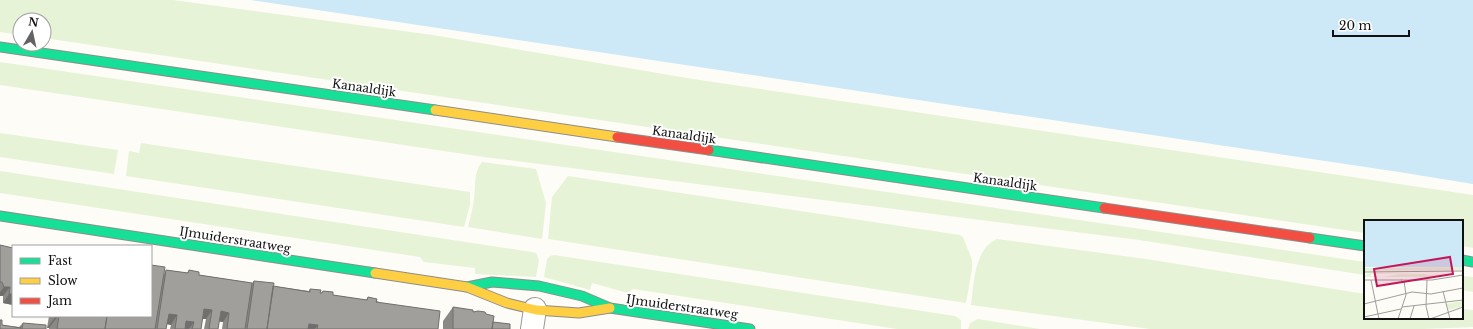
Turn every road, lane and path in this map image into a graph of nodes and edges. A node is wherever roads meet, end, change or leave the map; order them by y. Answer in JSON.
{"nodes":[{"id":1,"x":0,"y":47,"type":"edge"},
{"id":2,"x":0,"y":216,"type":"edge"},
{"id":3,"x":1364,"y":246,"type":"edge"},
{"id":4,"x":1463,"y":260,"type":"edge"},
{"id":5,"x":1473,"y":262,"type":"edge"},
{"id":6,"x":467,"y":287,"type":"junction"},
{"id":7,"x":610,"y":308,"type":"junction"},
{"id":8,"x":534,"y":319,"type":"edge"},
{"id":9,"x":750,"y":329,"type":"edge"}],
"edges":[{"from":1,"to":3,"type":"main road","name":"Kanaaldijk"},
{"from":2,"to":6,"type":"main road","name":"IJmuiderstraatweg"},
{"from":4,"to":5,"type":"main road"},
{"from":6,"to":7,"type":"main road","name":"IJmuiderstraatweg"},
{"from":6,"to":8,"type":"main road","name":"IJmuiderstraatweg"},
{"from":7,"to":8,"type":"main road","name":"IJmuiderstraatweg"},
{"from":7,"to":9,"type":"main road","name":"IJmuiderstraatweg"}]}
